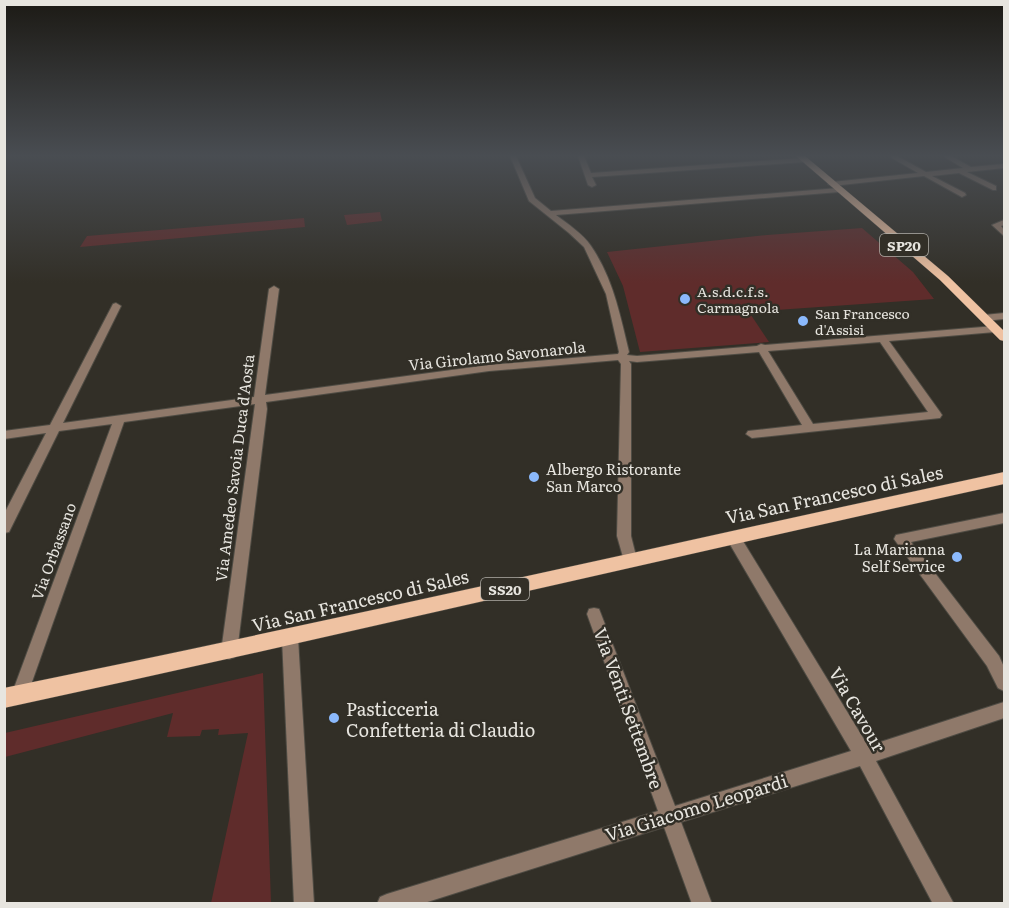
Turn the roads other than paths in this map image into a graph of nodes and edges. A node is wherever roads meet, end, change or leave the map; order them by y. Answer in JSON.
{"nodes":[{"id":1,"x":532,"y":198,"type":"edge"},
{"id":2,"x":710,"y":198,"type":"edge"},
{"id":3,"x":849,"y":198,"type":"edge"},
{"id":4,"x":549,"y":213,"type":"junction"},
{"id":5,"x":1005,"y":222,"type":"edge"},
{"id":6,"x":1005,"y":234,"type":"edge"},
{"id":7,"x":274,"y":289,"type":"dead end"},
{"id":8,"x":116,"y":306,"type":"dead end"},
{"id":9,"x":1005,"y":316,"type":"edge"},
{"id":10,"x":984,"y":318,"type":"junction"},
{"id":11,"x":995,"y":329,"type":"junction"},
{"id":12,"x":1005,"y":337,"type":"edge"},
{"id":13,"x":882,"y":338,"type":"junction"},
{"id":14,"x":761,"y":347,"type":"junction"},
{"id":15,"x":621,"y":357,"type":"junction"},
{"id":16,"x":260,"y":398,"type":"junction"},
{"id":17,"x":120,"y":418,"type":"junction"},
{"id":18,"x":54,"y":428,"type":"junction"},
{"id":19,"x":810,"y":428,"type":"junction"},
{"id":20,"x":752,"y":434,"type":"dead end"},
{"id":21,"x":4,"y":435,"type":"edge"},
{"id":22,"x":1005,"y":478,"type":"edge"},
{"id":23,"x":1005,"y":518,"type":"edge"},
{"id":24,"x":4,"y":528,"type":"edge"},
{"id":25,"x":733,"y":537,"type":"junction"},
{"id":26,"x":630,"y":560,"type":"junction"},
{"id":27,"x":594,"y":614,"type":"dead end"},
{"id":28,"x":290,"y":638,"type":"junction"},
{"id":29,"x":229,"y":652,"type":"junction"},
{"id":30,"x":1005,"y":683,"type":"edge"},
{"id":31,"x":12,"y":697,"type":"edge"},
{"id":32,"x":1005,"y":710,"type":"edge"},
{"id":33,"x":864,"y":756,"type":"junction"},
{"id":34,"x":668,"y":815,"type":"junction"},
{"id":35,"x":304,"y":903,"type":"edge"},
{"id":36,"x":387,"y":903,"type":"edge"},
{"id":37,"x":702,"y":903,"type":"edge"},
{"id":38,"x":944,"y":903,"type":"edge"}],
"edges":[{"from":1,"to":4,"type":"street"},
{"from":2,"to":4,"type":"street"},
{"from":3,"to":10,"type":"main road","number":"SP20"},
{"from":4,"to":15,"type":"street"},
{"from":5,"to":6,"type":"street"},
{"from":7,"to":16,"type":"street","name":"Via Amedeo Savoia Duca d'Aosta"},
{"from":8,"to":18,"type":"street"},
{"from":9,"to":10,"type":"street"},
{"from":10,"to":11,"type":"main road","number":"SP20"},
{"from":11,"to":12,"type":"main road","number":"SP20"},
{"from":11,"to":13,"type":"street","name":"Via Girolamo Savonarola"},
{"from":13,"to":14,"type":"street","name":"Via Girolamo Savonarola"},
{"from":13,"to":19,"type":"street"},
{"from":14,"to":15,"type":"street","name":"Via Girolamo Savonarola"},
{"from":14,"to":19,"type":"street"},
{"from":15,"to":16,"type":"street","name":"Via Girolamo Savonarola"},
{"from":15,"to":26,"type":"street"},
{"from":16,"to":17,"type":"street","name":"Via Girolamo Savonarola"},
{"from":16,"to":29,"type":"street","name":"Via Amedeo Savoia Duca d'Aosta"},
{"from":17,"to":18,"type":"street","name":"Via Girolamo Savonarola"},
{"from":17,"to":31,"type":"street","name":"Via Orbassano"},
{"from":18,"to":21,"type":"street","name":"Via Girolamo Savonarola"},
{"from":18,"to":24,"type":"street"},
{"from":19,"to":20,"type":"street"},
{"from":22,"to":25,"type":"main road","name":"Via San Francesco di Sales","number":"SS20"},
{"from":23,"to":30,"type":"street"},
{"from":25,"to":26,"type":"main road","name":"Via San Francesco di Sales","number":"SS20"},
{"from":25,"to":33,"type":"street","name":"Via Cavour"},
{"from":26,"to":28,"type":"main road","name":"Via San Francesco di Sales","number":"SS20"},
{"from":27,"to":34,"type":"street","name":"Via Venti Settembre"},
{"from":28,"to":29,"type":"main road","name":"Via San Francesco di Sales","number":"SS20"},
{"from":28,"to":35,"type":"street"},
{"from":29,"to":31,"type":"main road","name":"Via San Francesco di Sales","number":"SS20"},
{"from":32,"to":33,"type":"street","name":"Via Giacomo Leopardi"},
{"from":33,"to":34,"type":"street","name":"Via Giacomo Leopardi"},
{"from":33,"to":38,"type":"street","name":"Via Cavour"},
{"from":34,"to":36,"type":"street","name":"Via Giacomo Leopardi"},
{"from":34,"to":37,"type":"street","name":"Via Venti Settembre"}]}
